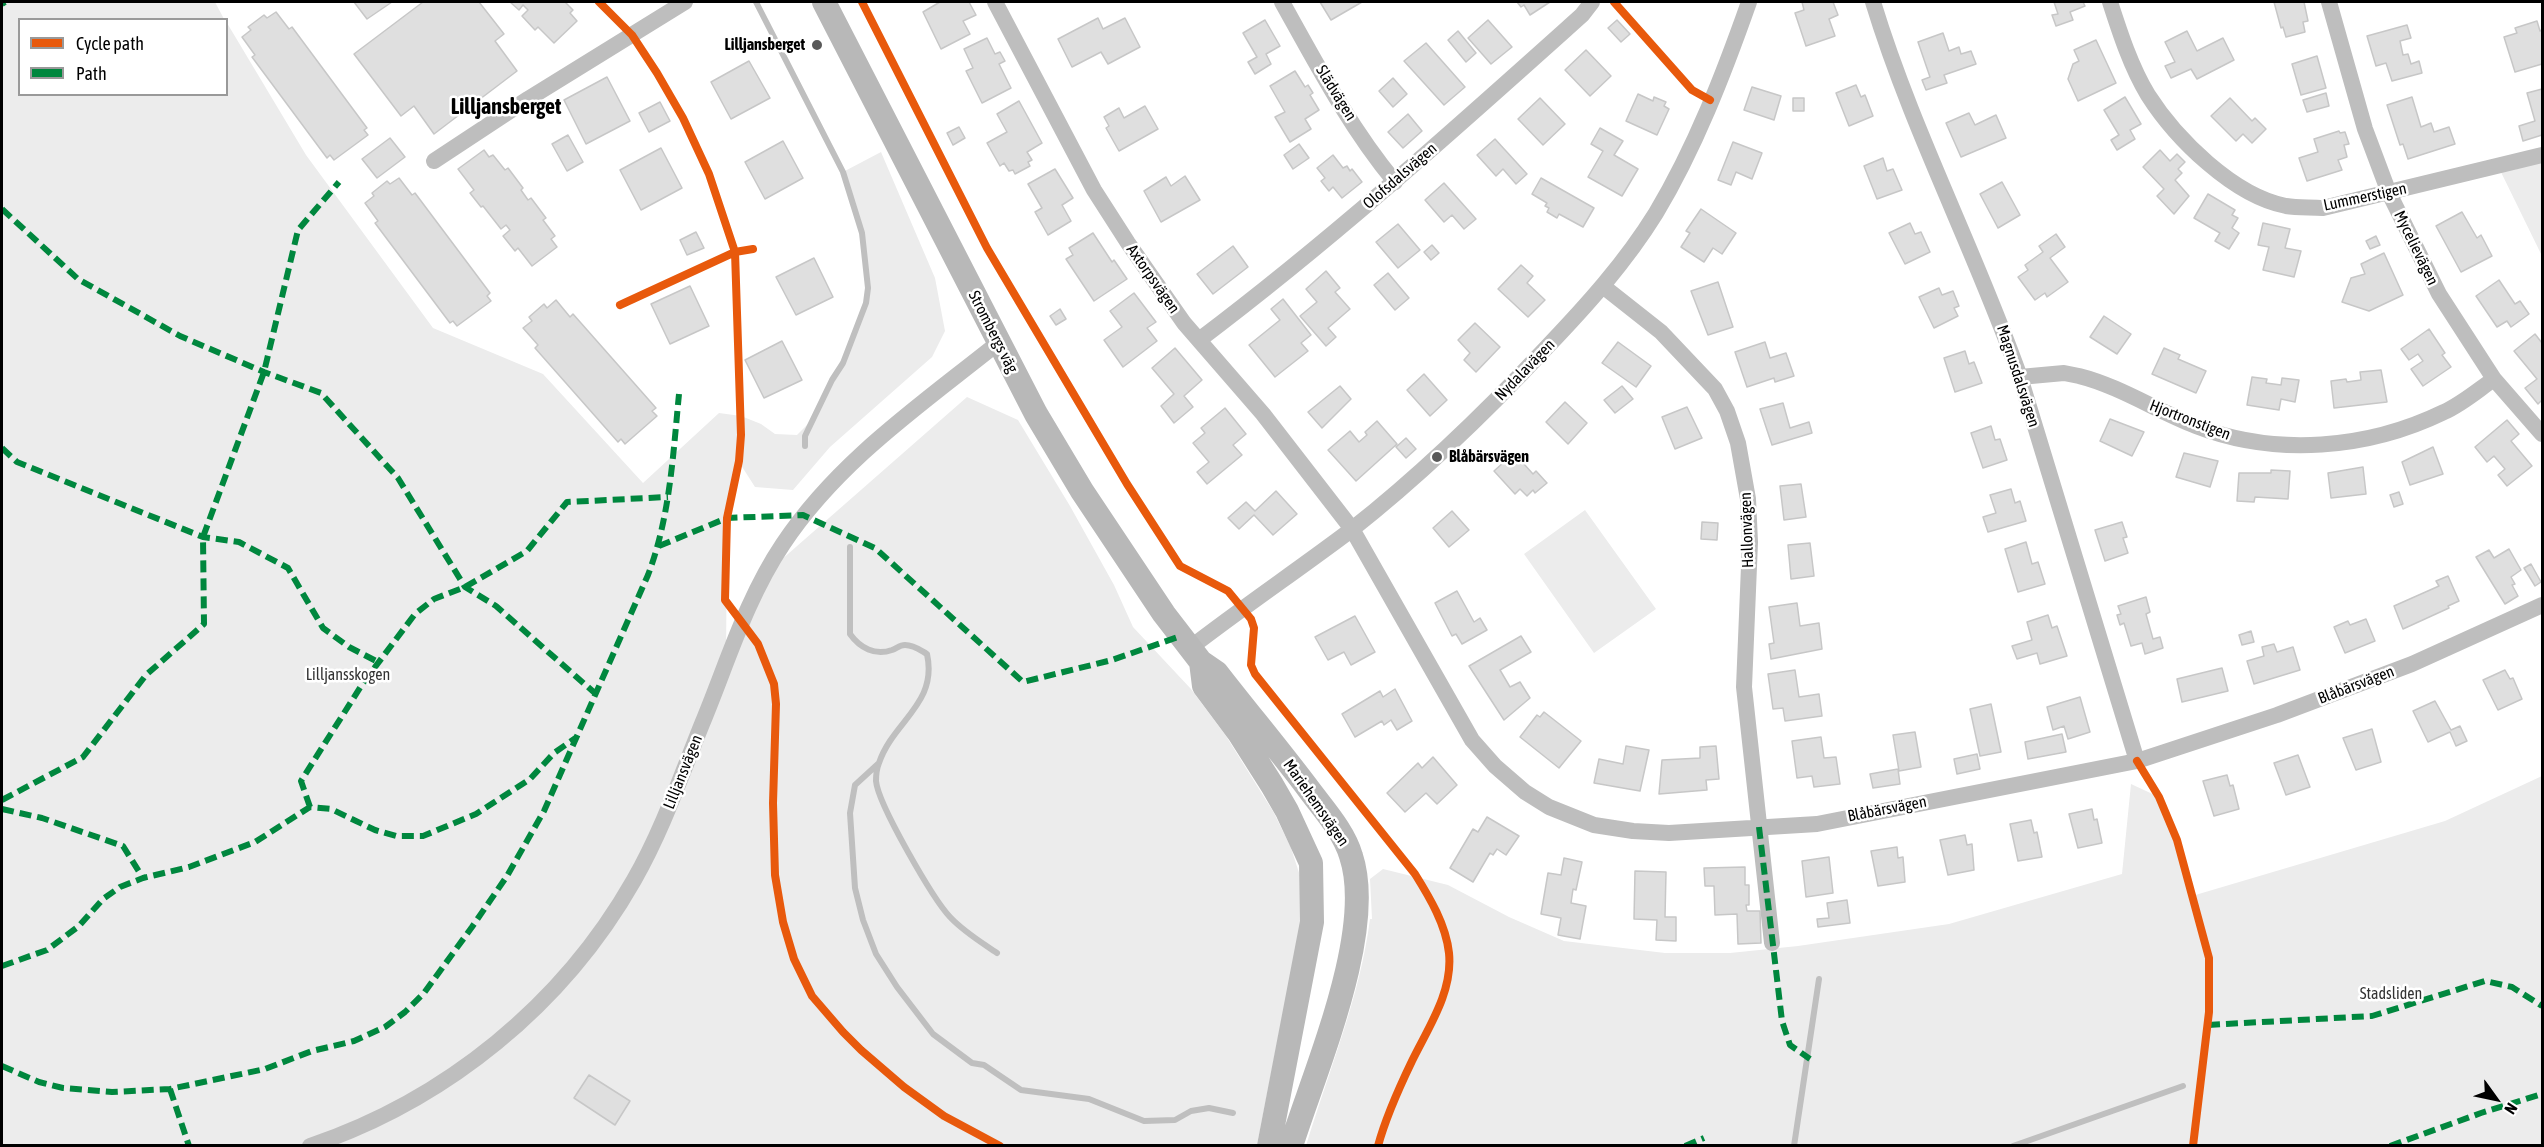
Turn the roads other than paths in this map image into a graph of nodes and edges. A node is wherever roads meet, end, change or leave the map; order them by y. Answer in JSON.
{"nodes":[{"id":1,"x":685,"y":2,"type":"edge"},
{"id":2,"x":824,"y":2,"type":"edge"},
{"id":3,"x":995,"y":2,"type":"edge"},
{"id":4,"x":1282,"y":2,"type":"edge"},
{"id":5,"x":1592,"y":2,"type":"edge"},
{"id":6,"x":1749,"y":2,"type":"edge"},
{"id":7,"x":1873,"y":2,"type":"edge"},
{"id":8,"x":2110,"y":2,"type":"edge"},
{"id":9,"x":2329,"y":2,"type":"edge"},
{"id":10,"x":2542,"y":155,"type":"edge"},
{"id":11,"x":434,"y":161,"type":"dead end"},
{"id":12,"x":1395,"y":182,"type":"junction"},
{"id":13,"x":2389,"y":193,"type":"junction"},
{"id":14,"x":1604,"y":287,"type":"junction"},
{"id":15,"x":1199,"y":340,"type":"junction"},
{"id":16,"x":998,"y":343,"type":"junction"},
{"id":17,"x":2020,"y":377,"type":"junction"},
{"id":18,"x":2494,"y":380,"type":"junction"},
{"id":19,"x":2542,"y":434,"type":"edge"},
{"id":20,"x":1352,"y":529,"type":"junction"},
{"id":21,"x":2542,"y":605,"type":"edge"},
{"id":22,"x":1195,"y":655,"type":"junction"},
{"id":23,"x":2137,"y":761,"type":"junction"},
{"id":24,"x":1759,"y":826,"type":"junction"},
{"id":25,"x":1772,"y":943,"type":"dead end"},
{"id":26,"x":310,"y":1146,"type":"edge"},
{"id":27,"x":1269,"y":1146,"type":"edge"},
{"id":28,"x":1291,"y":1146,"type":"edge"}],
"edges":[{"from":1,"to":11,"type":"street"},
{"from":2,"to":16,"type":"street","name":"Strombergs väg"},
{"from":3,"to":15,"type":"street","name":"Axtorpsvägen"},
{"from":4,"to":12,"type":"street","name":"Slädvägen"},
{"from":5,"to":12,"type":"street","name":"Olofsdalsvägen"},
{"from":6,"to":14,"type":"street","name":"Nydalavägen"},
{"from":7,"to":17,"type":"street","name":"Magnusdalsvägen"},
{"from":8,"to":13,"type":"street","name":"Lummerstigen"},
{"from":9,"to":13,"type":"street","name":"Mycelievägen"},
{"from":10,"to":13,"type":"street","name":"Lummerstigen"},
{"from":12,"to":15,"type":"street","name":"Olofsdalsvägen"},
{"from":13,"to":18,"type":"street","name":"Mycelievägen"},
{"from":14,"to":20,"type":"street","name":"Nydalavägen"},
{"from":14,"to":24,"type":"street","name":"Hallonvägen"},
{"from":15,"to":20,"type":"street","name":"Axtorpsvägen"},
{"from":16,"to":22,"type":"street","name":"Strombergs väg"},
{"from":16,"to":26,"type":"street","name":"Lilljansvägen"},
{"from":17,"to":18,"type":"street","name":"Hjortronstigen"},
{"from":17,"to":23,"type":"street","name":"Magnusdalsvägen"},
{"from":18,"to":19,"type":"street","name":"Mycelievägen"},
{"from":20,"to":22,"type":"street","name":"Nydalavägen"},
{"from":20,"to":24,"type":"street","name":"Blåbärsvägen"},
{"from":21,"to":23,"type":"street","name":"Blåbärsvägen"},
{"from":22,"to":27,"type":"street","name":"Mariehemsvägen"},
{"from":22,"to":28,"type":"street","name":"Mariehemsvägen"},
{"from":23,"to":24,"type":"street","name":"Blåbärsvägen"},
{"from":24,"to":25,"type":"street","name":"Hallonvägen"}]}
